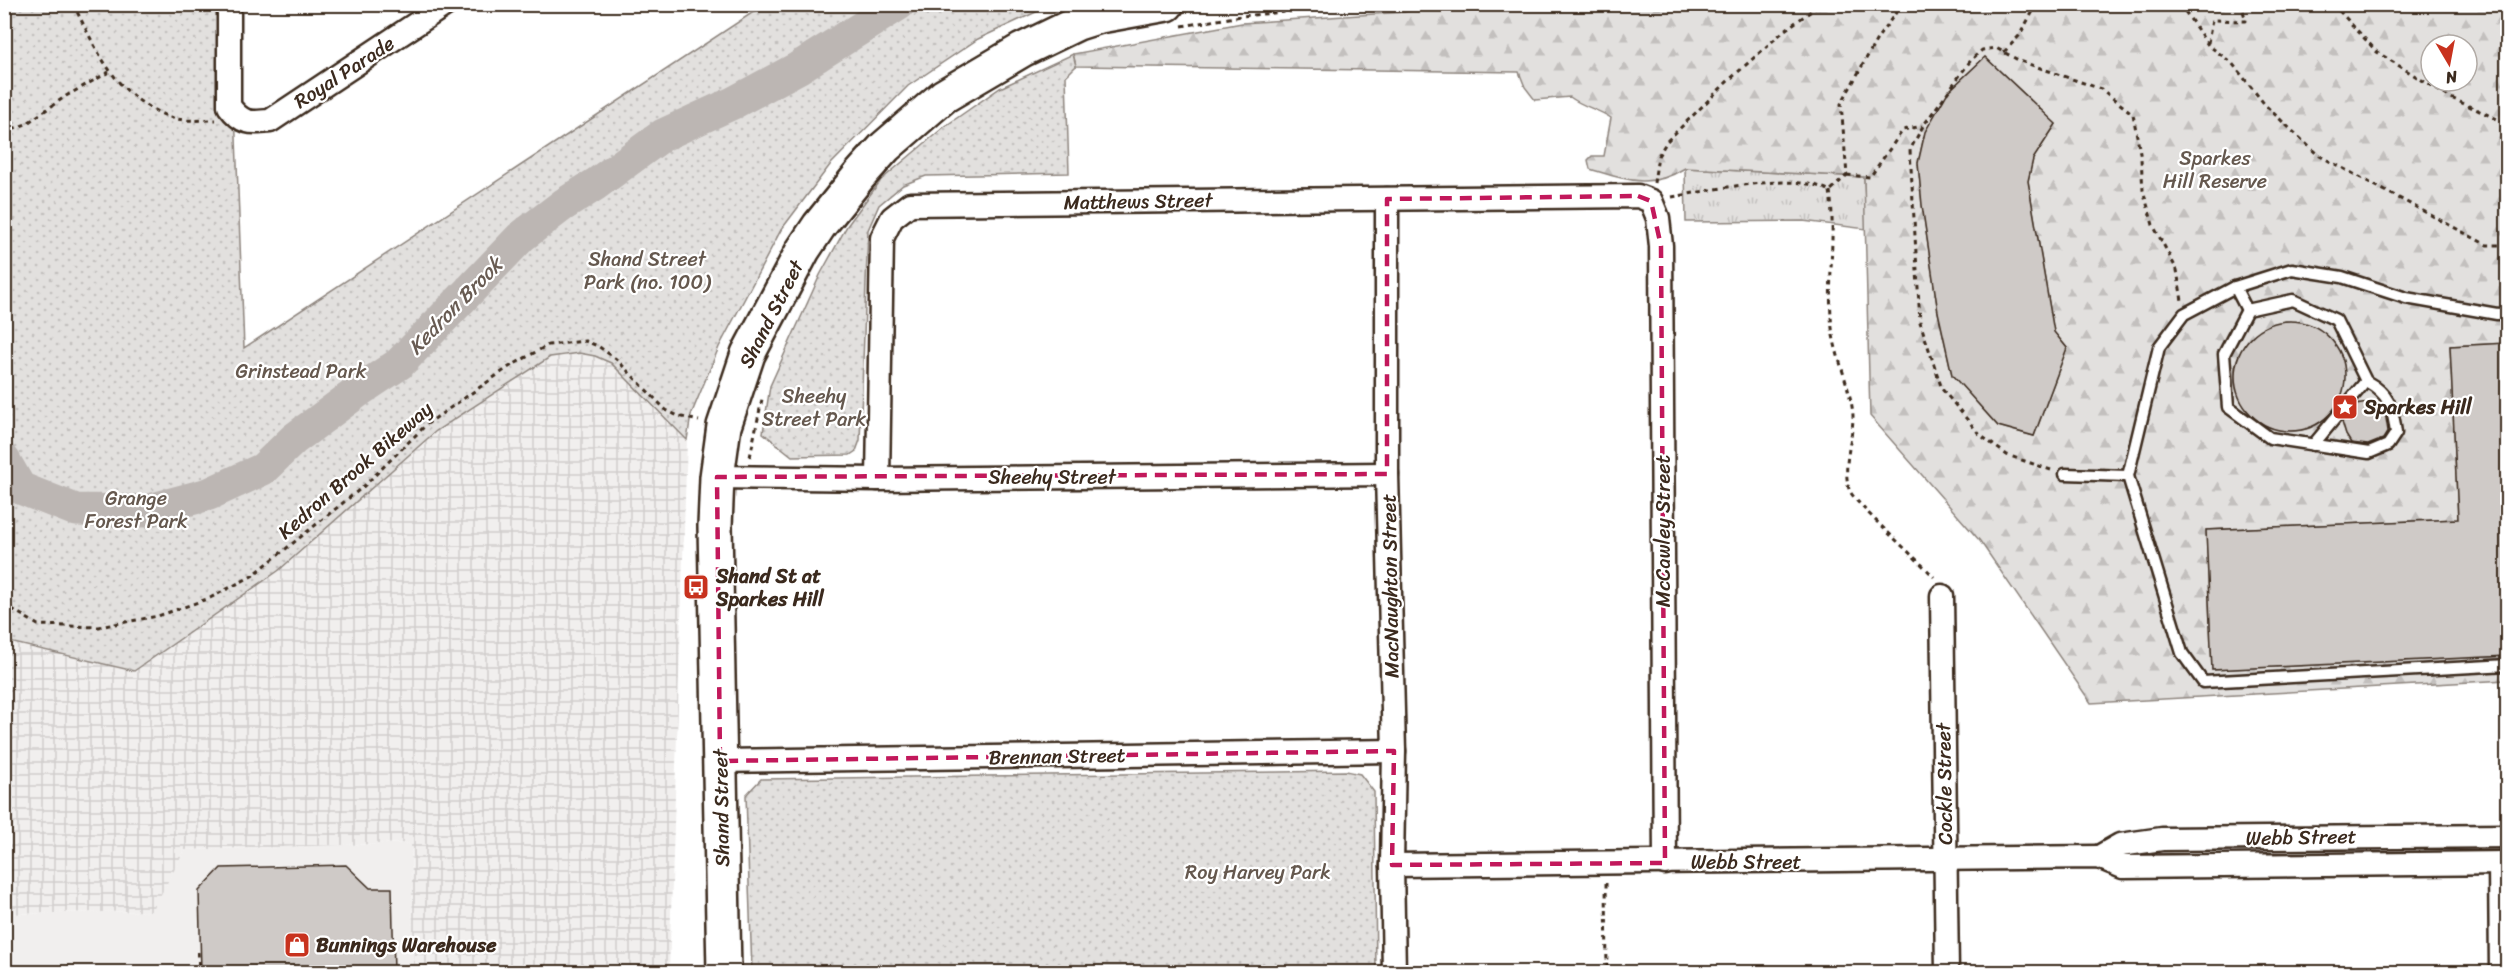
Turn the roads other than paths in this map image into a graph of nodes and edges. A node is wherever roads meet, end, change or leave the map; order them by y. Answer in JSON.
{"nodes":[{"id":1,"x":230,"y":4,"type":"edge"},
{"id":2,"x":446,"y":4,"type":"edge"},
{"id":3,"x":1169,"y":16,"type":"edge"},
{"id":4,"x":1387,"y":199,"type":"junction"},
{"id":5,"x":1651,"y":201,"type":"joint"},
{"id":6,"x":2235,"y":287,"type":"junction"},
{"id":7,"x":2247,"y":310,"type":"junction"},
{"id":8,"x":2508,"y":313,"type":"edge"},
{"id":9,"x":2366,"y":381,"type":"junction"},
{"id":10,"x":2313,"y":445,"type":"junction"},
{"id":11,"x":1387,"y":474,"type":"junction"},
{"id":12,"x":2065,"y":474,"type":"road end"},
{"id":13,"x":2128,"y":476,"type":"junction"},
{"id":14,"x":717,"y":477,"type":"junction"},
{"id":15,"x":878,"y":478,"type":"junction"},
{"id":16,"x":1942,"y":596,"type":"road end"},
{"id":17,"x":2508,"y":665,"type":"edge"},
{"id":18,"x":1394,"y":751,"type":"junction"},
{"id":19,"x":720,"y":761,"type":"junction"},
{"id":20,"x":2508,"y":836,"type":"edge"},
{"id":21,"x":2099,"y":857,"type":"junction"},
{"id":22,"x":1945,"y":860,"type":"junction"},
{"id":23,"x":1665,"y":863,"type":"junction"},
{"id":24,"x":2504,"y":863,"type":"edge"},
{"id":25,"x":1392,"y":865,"type":"junction"},
{"id":26,"x":724,"y":972,"type":"edge"},
{"id":27,"x":1394,"y":972,"type":"edge"},
{"id":28,"x":1947,"y":972,"type":"edge"},
{"id":29,"x":2500,"y":972,"type":"edge"}],
"edges":[{"from":1,"to":2,"type":"street","name":"Royal Parade"},
{"from":3,"to":14,"type":"main road","name":"Shand Street"},
{"from":4,"to":5,"type":"street","name":"Matthews Street"},
{"from":4,"to":11,"type":"street","name":"MacNaughton Street"},
{"from":4,"to":15,"type":"street","name":"Matthews Street"},
{"from":5,"to":23,"type":"street","name":"McCawley Street"},
{"from":6,"to":7,"type":"lane"},
{"from":6,"to":8,"type":"lane"},
{"from":6,"to":13,"type":"lane"},
{"from":7,"to":9,"type":"lane"},
{"from":7,"to":10,"type":"lane"},
{"from":9,"to":10,"type":"lane"},
{"from":9,"to":10,"type":"lane"},
{"from":11,"to":15,"type":"street","name":"Sheehy Street"},
{"from":11,"to":18,"type":"street","name":"MacNaughton Street"},
{"from":12,"to":13,"type":"lane"},
{"from":13,"to":17,"type":"lane"},
{"from":14,"to":15,"type":"street","name":"Sheehy Street"},
{"from":14,"to":19,"type":"main road","name":"Shand Street"},
{"from":16,"to":22,"type":"street","name":"Cockle Street"},
{"from":18,"to":19,"type":"street","name":"Brennan Street"},
{"from":18,"to":25,"type":"street","name":"MacNaughton Street"},
{"from":19,"to":26,"type":"main road","name":"Shand Street"},
{"from":20,"to":21,"type":"street","name":"Webb Street"},
{"from":21,"to":22,"type":"street","name":"Webb Street"},
{"from":21,"to":24,"type":"street","name":"Webb Street"},
{"from":22,"to":23,"type":"street","name":"Webb Street"},
{"from":22,"to":28,"type":"street","name":"Cockle Street"},
{"from":23,"to":25,"type":"street","name":"Webb Street"},
{"from":24,"to":29,"type":"street"},
{"from":25,"to":27,"type":"street","name":"MacNaughton Street"}]}
